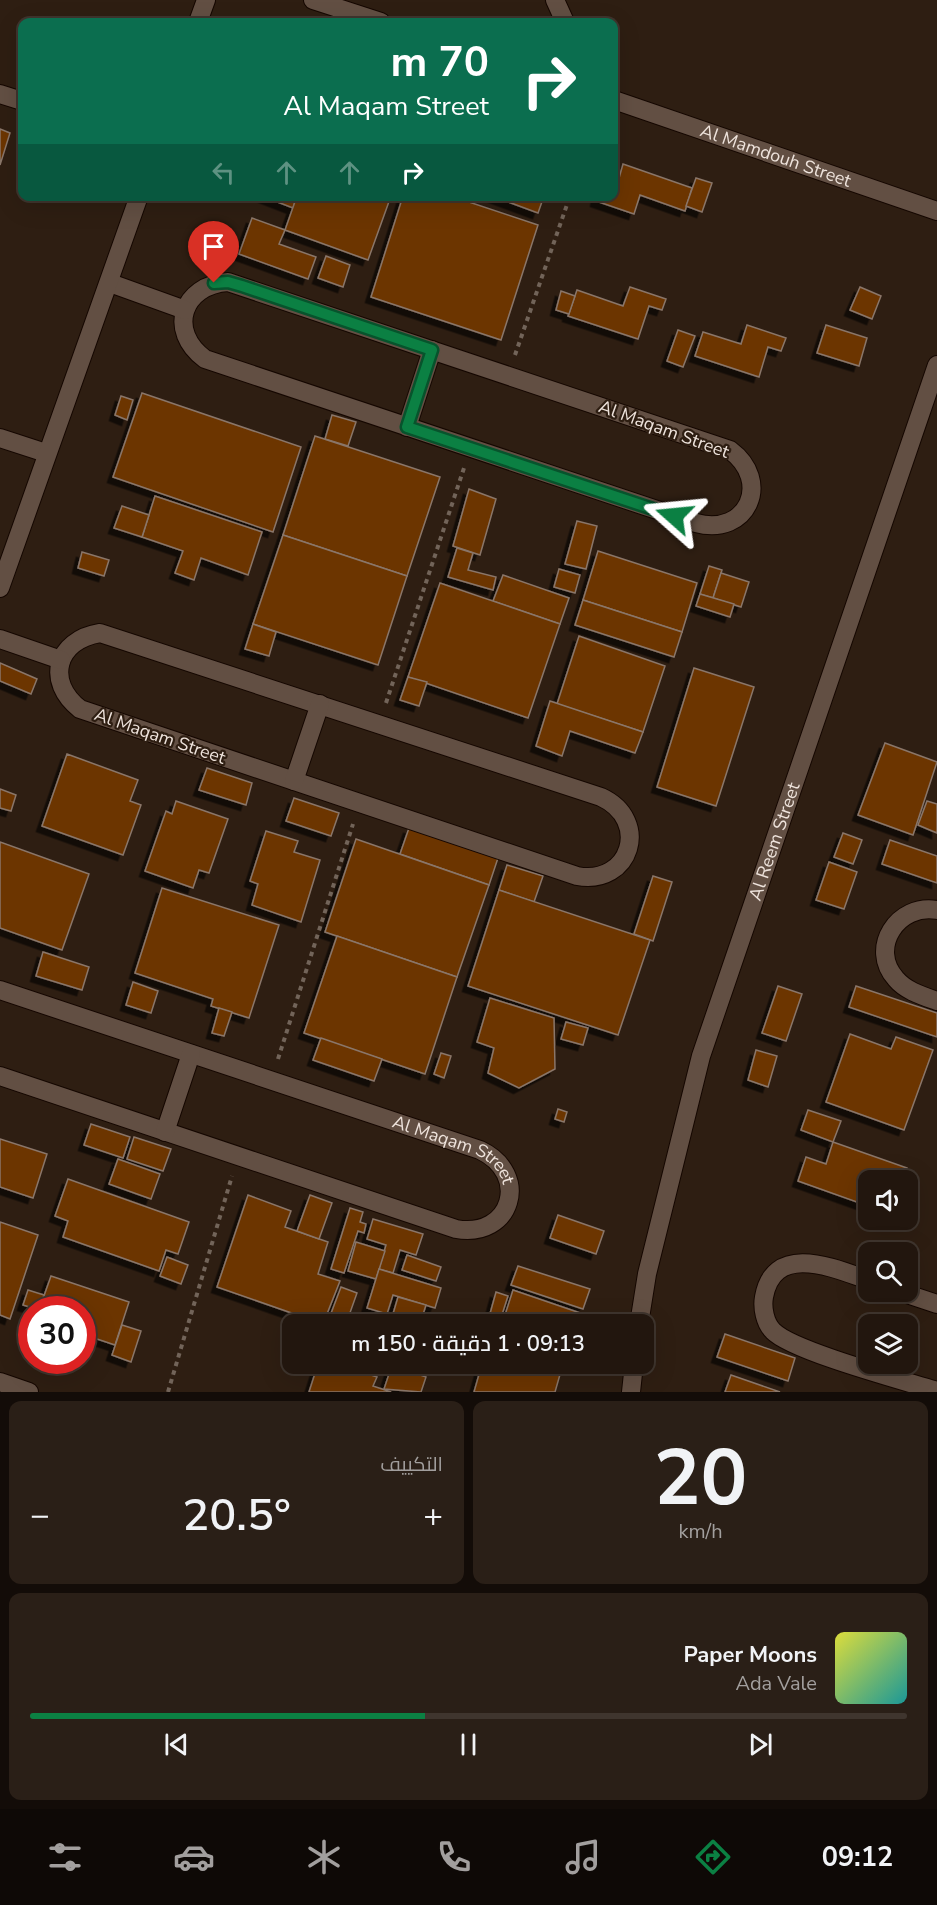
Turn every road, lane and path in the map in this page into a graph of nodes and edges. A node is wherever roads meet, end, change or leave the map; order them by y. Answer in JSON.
{"nodes":[{"id":1,"x":206,"y":0,"type":"edge"},
{"id":2,"x":555,"y":0,"type":"edge"},
{"id":3,"x":319,"y":1,"type":"edge"},
{"id":4,"x":199,"y":18,"type":"edge"},
{"id":5,"x":369,"y":18,"type":"edge"},
{"id":6,"x":563,"y":18,"type":"edge"},
{"id":7,"x":0,"y":94,"type":"edge"},
{"id":8,"x":18,"y":100,"type":"edge"},
{"id":9,"x":618,"y":101,"type":"edge"},
{"id":10,"x":137,"y":201,"type":"edge"},
{"id":11,"x":568,"y":201,"type":"edge"},
{"id":12,"x":937,"y":211,"type":"edge"},
{"id":13,"x":110,"y":283,"type":"junction"},
{"id":14,"x":185,"y":310,"type":"junction"},
{"id":15,"x":432,"y":350,"type":"junction"},
{"id":16,"x":937,"y":365,"type":"edge"},
{"id":17,"x":508,"y":376,"type":"junction"},
{"id":18,"x":407,"y":427,"type":"junction"},
{"id":19,"x":0,"y":438,"type":"edge"},
{"id":20,"x":471,"y":448,"type":"junction"},
{"id":21,"x":46,"y":453,"type":"junction"},
{"id":22,"x":0,"y":588,"type":"edge"},
{"id":23,"x":0,"y":639,"type":"edge"},
{"id":24,"x":61,"y":660,"type":"junction"},
{"id":25,"x":320,"y":704,"type":"junction"},
{"id":26,"x":379,"y":724,"type":"junction"},
{"id":27,"x":294,"y":781,"type":"junction"},
{"id":28,"x":360,"y":803,"type":"junction"},
{"id":29,"x":937,"y":910,"type":"edge"},
{"id":30,"x":0,"y":990,"type":"edge"},
{"id":31,"x":937,"y":1001,"type":"edge"},
{"id":32,"x":191,"y":1054,"type":"junction"},
{"id":33,"x":0,"y":1076,"type":"edge"},
{"id":34,"x":272,"y":1080,"type":"junction"},
{"id":35,"x":165,"y":1132,"type":"junction"},
{"id":36,"x":238,"y":1158,"type":"junction"},
{"id":37,"x":858,"y":1277,"type":"edge"},
{"id":38,"x":918,"y":1298,"type":"edge"},
{"id":39,"x":937,"y":1304,"type":"edge"},
{"id":40,"x":641,"y":1314,"type":"edge"},
{"id":41,"x":633,"y":1374,"type":"edge"},
{"id":42,"x":0,"y":1382,"type":"edge"},
{"id":43,"x":937,"y":1391,"type":"edge"},
{"id":44,"x":29,"y":1392,"type":"edge"},
{"id":45,"x":168,"y":1392,"type":"edge"},
{"id":46,"x":631,"y":1392,"type":"edge"}],
"edges":[{"from":1,"to":4,"type":"street"},
{"from":2,"to":6,"type":"street"},
{"from":3,"to":5,"type":"street"},
{"from":7,"to":8,"type":"street"},
{"from":9,"to":12,"type":"street","name":"Al Mamdouh Street"},
{"from":10,"to":13,"type":"street"},
{"from":11,"to":17,"type":"path"},
{"from":13,"to":14,"type":"street"},
{"from":13,"to":21,"type":"street"},
{"from":14,"to":15,"type":"street","name":"Al Maqam Street"},
{"from":14,"to":18,"type":"street","name":"Al Maqam Street"},
{"from":15,"to":17,"type":"street","name":"Al Maqam Street"},
{"from":15,"to":18,"type":"street"},
{"from":16,"to":40,"type":"street","name":"Al Reem Street"},
{"from":17,"to":20,"type":"street","name":"Al Maqam Street"},
{"from":18,"to":20,"type":"street","name":"Al Maqam Street"},
{"from":19,"to":21,"type":"street"},
{"from":20,"to":26,"type":"path"},
{"from":21,"to":22,"type":"street"},
{"from":23,"to":24,"type":"street"},
{"from":24,"to":25,"type":"street","name":"Al Maqam Street"},
{"from":24,"to":27,"type":"street","name":"Al Maqam Street"},
{"from":25,"to":26,"type":"street","name":"Al Maqam Street"},
{"from":25,"to":27,"type":"street"},
{"from":26,"to":28,"type":"street","name":"Al Maqam Street"},
{"from":27,"to":28,"type":"street","name":"Al Maqam Street"},
{"from":28,"to":34,"type":"path"},
{"from":29,"to":31,"type":"street"},
{"from":30,"to":32,"type":"street","name":"Al Maqam Street"},
{"from":32,"to":34,"type":"street","name":"Al Maqam Street"},
{"from":32,"to":35,"type":"street"},
{"from":33,"to":35,"type":"street","name":"Al Maqam Street"},
{"from":34,"to":36,"type":"street","name":"Al Maqam Street"},
{"from":35,"to":36,"type":"street","name":"Al Maqam Street"},
{"from":36,"to":45,"type":"path"},
{"from":37,"to":43,"type":"street"},
{"from":38,"to":39,"type":"street"},
{"from":41,"to":46,"type":"street"},
{"from":42,"to":44,"type":"street"}]}
